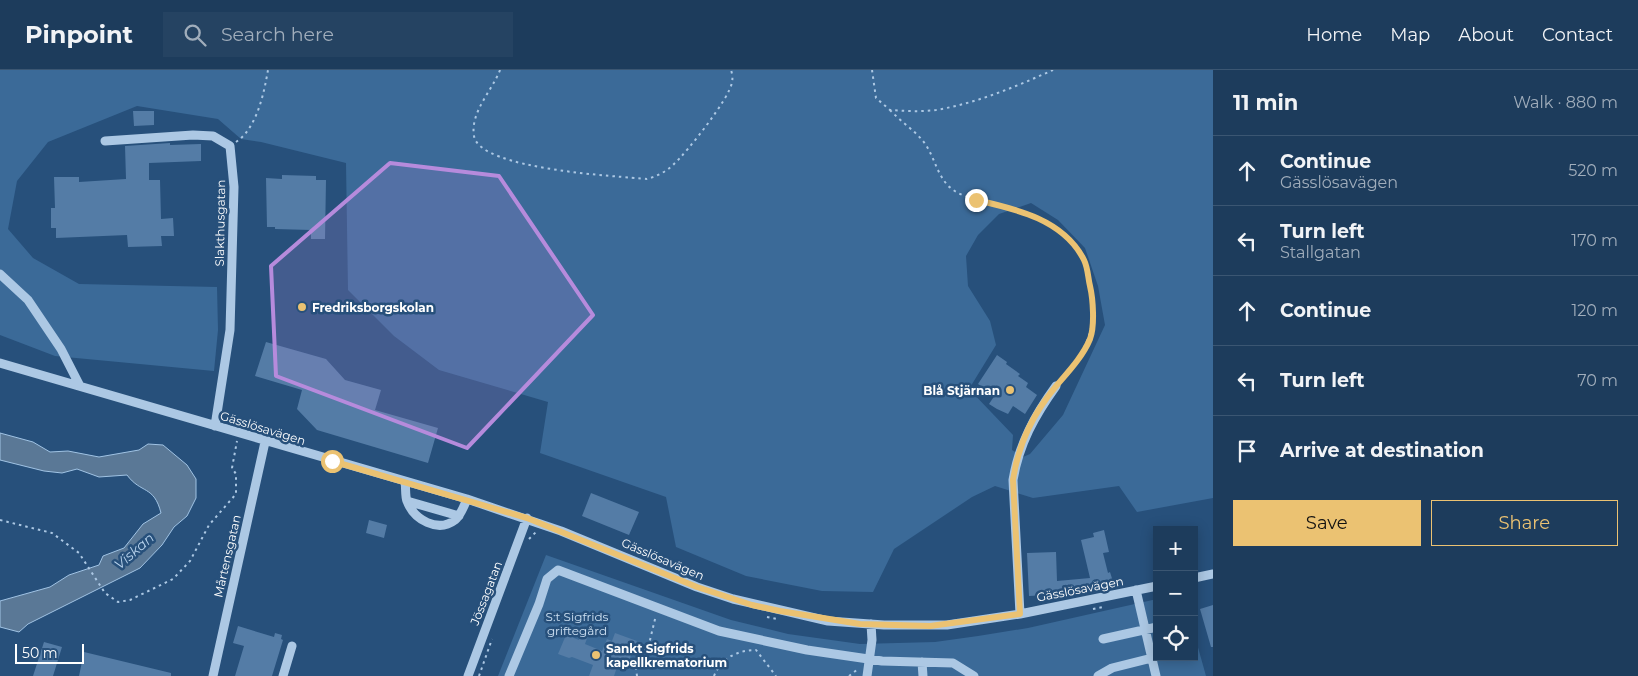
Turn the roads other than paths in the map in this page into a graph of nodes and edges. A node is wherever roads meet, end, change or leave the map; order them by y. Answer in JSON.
{"nodes":[{"id":1,"x":105,"y":142,"type":"dead end"},
{"id":2,"x":0,"y":274,"type":"edge"},
{"id":3,"x":0,"y":363,"type":"edge"},
{"id":4,"x":80,"y":386,"type":"junction"},
{"id":5,"x":1056,"y":386,"type":"road end"},
{"id":6,"x":215,"y":426,"type":"junction"},
{"id":7,"x":265,"y":442,"type":"junction"},
{"id":8,"x":405,"y":482,"type":"junction"},
{"id":9,"x":467,"y":499,"type":"junction"},
{"id":10,"x":406,"y":501,"type":"junction"},
{"id":11,"x":459,"y":516,"type":"junction"},
{"id":12,"x":527,"y":518,"type":"junction"},
{"id":13,"x":1212,"y":577,"type":"edge"},
{"id":14,"x":1198,"y":578,"type":"edge"},
{"id":15,"x":1153,"y":587,"type":"edge"},
{"id":16,"x":1136,"y":590,"type":"junction"},
{"id":17,"x":1020,"y":614,"type":"junction"},
{"id":18,"x":871,"y":624,"type":"junction"},
{"id":19,"x":1153,"y":628,"type":"edge"},
{"id":20,"x":1145,"y":630,"type":"junction"},
{"id":21,"x":1103,"y":639,"type":"dead end"},
{"id":22,"x":292,"y":646,"type":"dead end"},
{"id":23,"x":870,"y":658,"type":"junction"},
{"id":24,"x":1152,"y":658,"type":"junction"},
{"id":25,"x":922,"y":662,"type":"junction"},
{"id":26,"x":867,"y":675,"type":"edge"},
{"id":27,"x":213,"y":676,"type":"edge"},
{"id":28,"x":282,"y":676,"type":"edge"},
{"id":29,"x":468,"y":676,"type":"edge"},
{"id":30,"x":509,"y":676,"type":"edge"},
{"id":31,"x":923,"y":676,"type":"edge"},
{"id":32,"x":974,"y":676,"type":"edge"},
{"id":33,"x":1098,"y":676,"type":"edge"},
{"id":34,"x":1156,"y":676,"type":"edge"}],
"edges":[{"from":1,"to":6,"type":"street","name":"Slakthusgatan"},
{"from":2,"to":4,"type":"street"},
{"from":3,"to":4,"type":"street","name":"Gässlösavägen"},
{"from":4,"to":6,"type":"street","name":"Gässlösavägen"},
{"from":5,"to":17,"type":"street"},
{"from":6,"to":7,"type":"street","name":"Gässlösavägen"},
{"from":7,"to":8,"type":"street","name":"Gässlösavägen"},
{"from":7,"to":27,"type":"street","name":"Mårtensgatan"},
{"from":8,"to":9,"type":"street","name":"Gässlösavägen"},
{"from":8,"to":10,"type":"street"},
{"from":9,"to":11,"type":"street"},
{"from":9,"to":12,"type":"street","name":"Gässlösavägen"},
{"from":10,"to":11,"type":"street"},
{"from":10,"to":11,"type":"street"},
{"from":12,"to":18,"type":"street","name":"Gässlösavägen"},
{"from":12,"to":29,"type":"street","name":"Jössagatan"},
{"from":13,"to":14,"type":"street"},
{"from":15,"to":16,"type":"street","name":"Gässlösavägen"},
{"from":16,"to":17,"type":"street","name":"Gässlösavägen"},
{"from":16,"to":20,"type":"street"},
{"from":17,"to":18,"type":"street","name":"Gässlösavägen"},
{"from":18,"to":23,"type":"street"},
{"from":19,"to":20,"type":"street"},
{"from":20,"to":21,"type":"street"},
{"from":20,"to":24,"type":"street"},
{"from":22,"to":28,"type":"street"},
{"from":23,"to":25,"type":"street"},
{"from":23,"to":26,"type":"street"},
{"from":23,"to":30,"type":"street"},
{"from":24,"to":33,"type":"street"},
{"from":24,"to":34,"type":"street"},
{"from":25,"to":31,"type":"street"},
{"from":25,"to":32,"type":"street"}]}
